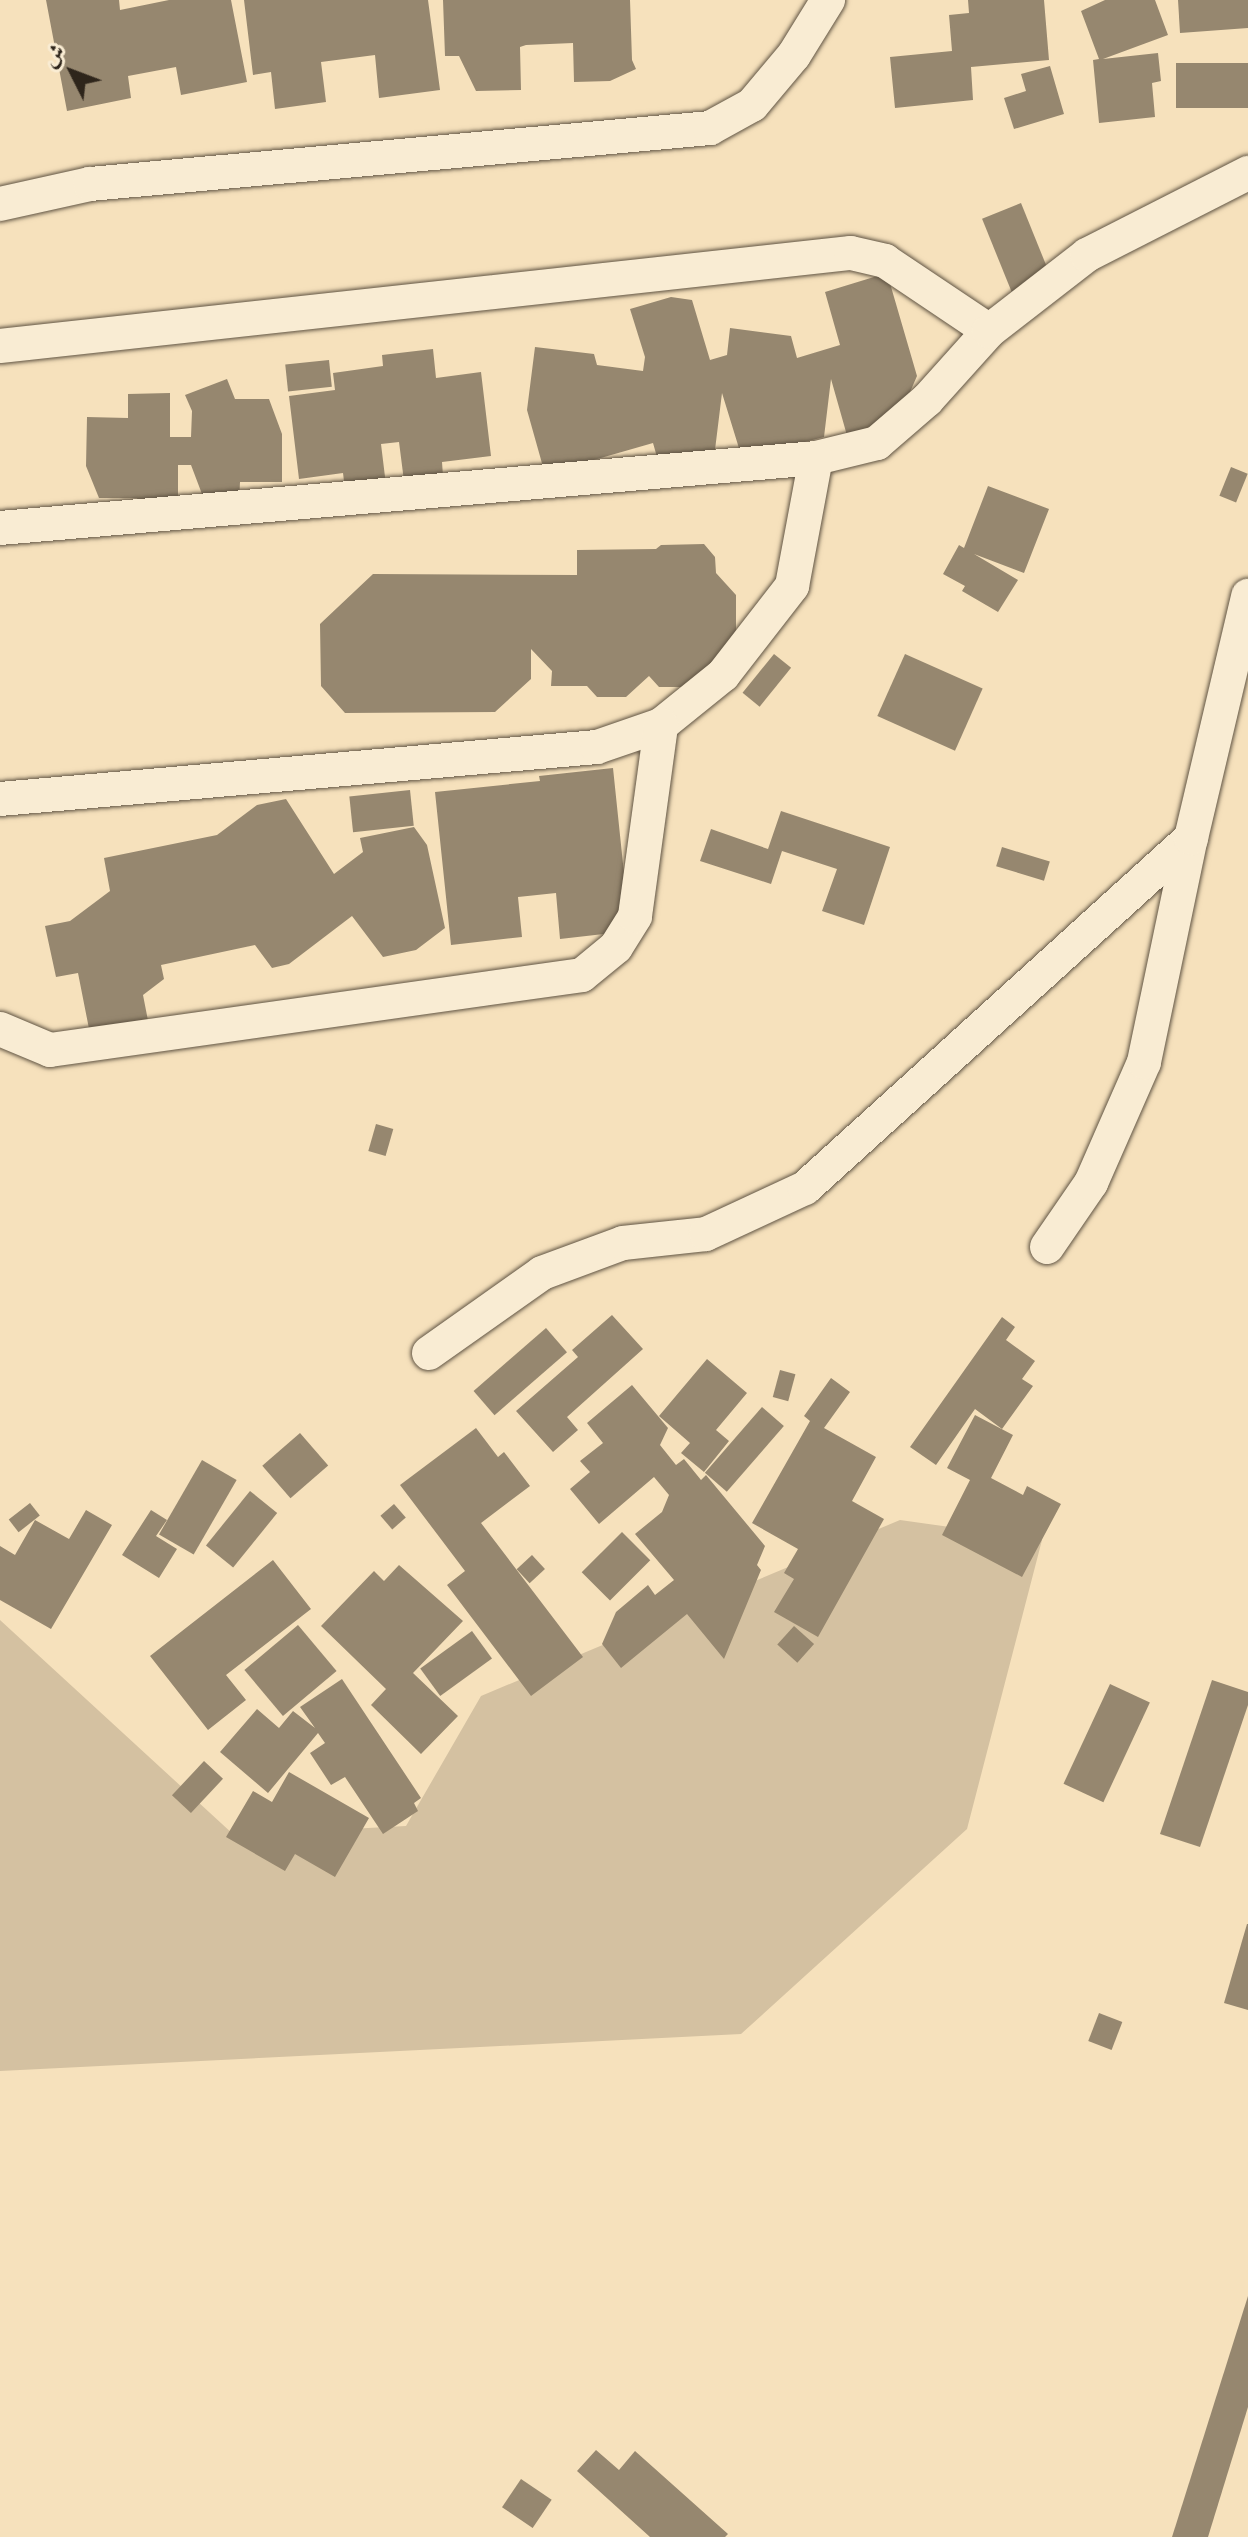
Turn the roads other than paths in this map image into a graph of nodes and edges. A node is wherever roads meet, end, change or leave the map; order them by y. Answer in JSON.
{"nodes":[{"id":1,"x":828,"y":0,"type":"edge"},
{"id":2,"x":1248,"y":173,"type":"edge"},
{"id":3,"x":0,"y":204,"type":"edge"},
{"id":4,"x":989,"y":331,"type":"junction"},
{"id":5,"x":0,"y":346,"type":"edge"},
{"id":6,"x":816,"y":458,"type":"junction"},
{"id":7,"x":0,"y":528,"type":"edge"},
{"id":8,"x":1248,"y":596,"type":"edge"},
{"id":9,"x":661,"y":725,"type":"junction"},
{"id":10,"x":0,"y":799,"type":"edge"},
{"id":11,"x":1191,"y":838,"type":"junction"},
{"id":12,"x":0,"y":1029,"type":"edge"},
{"id":13,"x":1047,"y":1247,"type":"dead end"},
{"id":14,"x":429,"y":1353,"type":"dead end"}],
"edges":[{"from":1,"to":3,"type":"street"},
{"from":2,"to":4,"type":"street"},
{"from":4,"to":5,"type":"street"},
{"from":4,"to":6,"type":"street"},
{"from":6,"to":7,"type":"street"},
{"from":6,"to":9,"type":"street"},
{"from":8,"to":11,"type":"street"},
{"from":9,"to":10,"type":"street"},
{"from":9,"to":12,"type":"street"},
{"from":11,"to":13,"type":"street"},
{"from":11,"to":14,"type":"street"}]}
